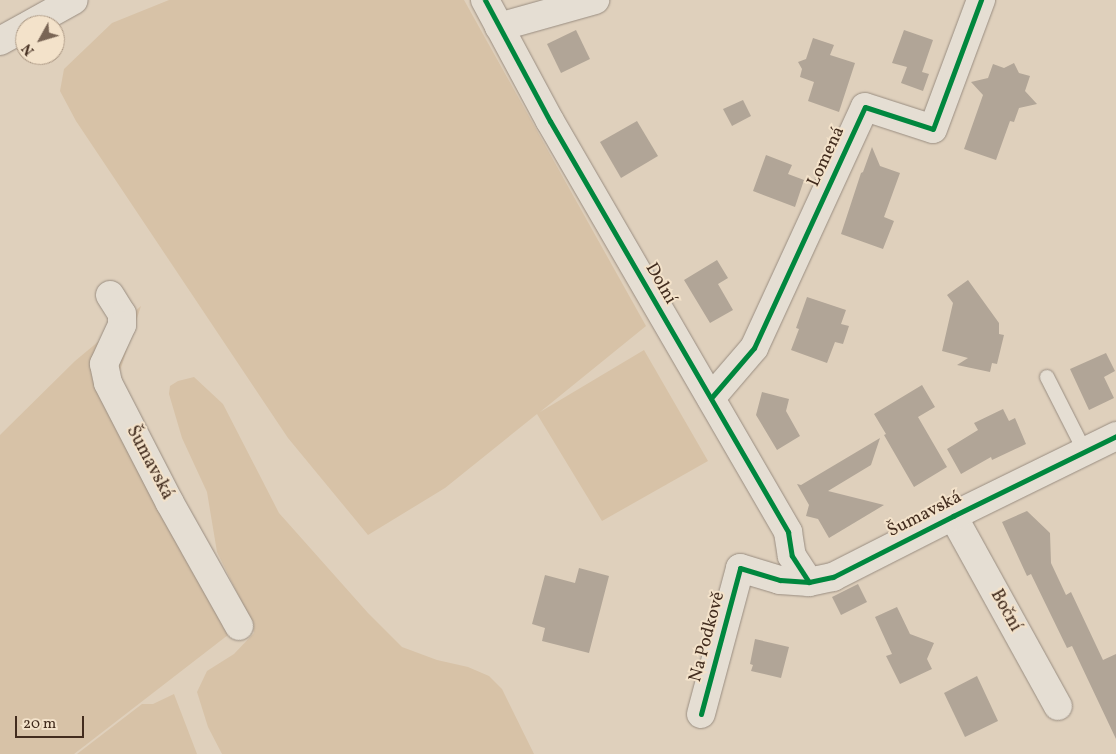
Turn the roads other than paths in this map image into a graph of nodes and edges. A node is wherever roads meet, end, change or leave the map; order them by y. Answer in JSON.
{"nodes":[{"id":1,"x":74,"y":0,"type":"edge"},
{"id":2,"x":485,"y":0,"type":"edge"},
{"id":3,"x":595,"y":0,"type":"edge"},
{"id":4,"x":981,"y":0,"type":"edge"},
{"id":5,"x":47,"y":15,"type":"edge"},
{"id":6,"x":499,"y":27,"type":"junction"},
{"id":7,"x":15,"y":33,"type":"edge"},
{"id":8,"x":0,"y":41,"type":"edge"},
{"id":9,"x":110,"y":294,"type":"dead end"},
{"id":10,"x":1047,"y":377,"type":"dead end"},
{"id":11,"x":711,"y":398,"type":"junction"},
{"id":12,"x":1116,"y":436,"type":"edge"},
{"id":13,"x":1085,"y":452,"type":"junction"},
{"id":14,"x":953,"y":516,"type":"junction"},
{"id":15,"x":740,"y":568,"type":"joint"},
{"id":16,"x":809,"y":582,"type":"junction"},
{"id":17,"x":239,"y":626,"type":"dead end"},
{"id":18,"x":1058,"y":706,"type":"dead end"},
{"id":19,"x":702,"y":714,"type":"dead end"}],
"edges":[{"from":1,"to":5,"type":"street"},
{"from":2,"to":6,"type":"street","name":"Dolní"},
{"from":3,"to":6,"type":"street"},
{"from":4,"to":11,"type":"street","name":"Lomená"},
{"from":6,"to":11,"type":"street","name":"Dolní"},
{"from":7,"to":8,"type":"street"},
{"from":9,"to":17,"type":"street","name":"Šumavská"},
{"from":10,"to":13,"type":"lane"},
{"from":11,"to":16,"type":"street","name":"Dolní"},
{"from":12,"to":13,"type":"street","name":"Šumavská"},
{"from":13,"to":14,"type":"street","name":"Šumavská"},
{"from":14,"to":16,"type":"street","name":"Šumavská"},
{"from":14,"to":18,"type":"street","name":"Boční"},
{"from":15,"to":16,"type":"street","name":"Šumavská"},
{"from":15,"to":19,"type":"street","name":"Na Podkově"}]}
